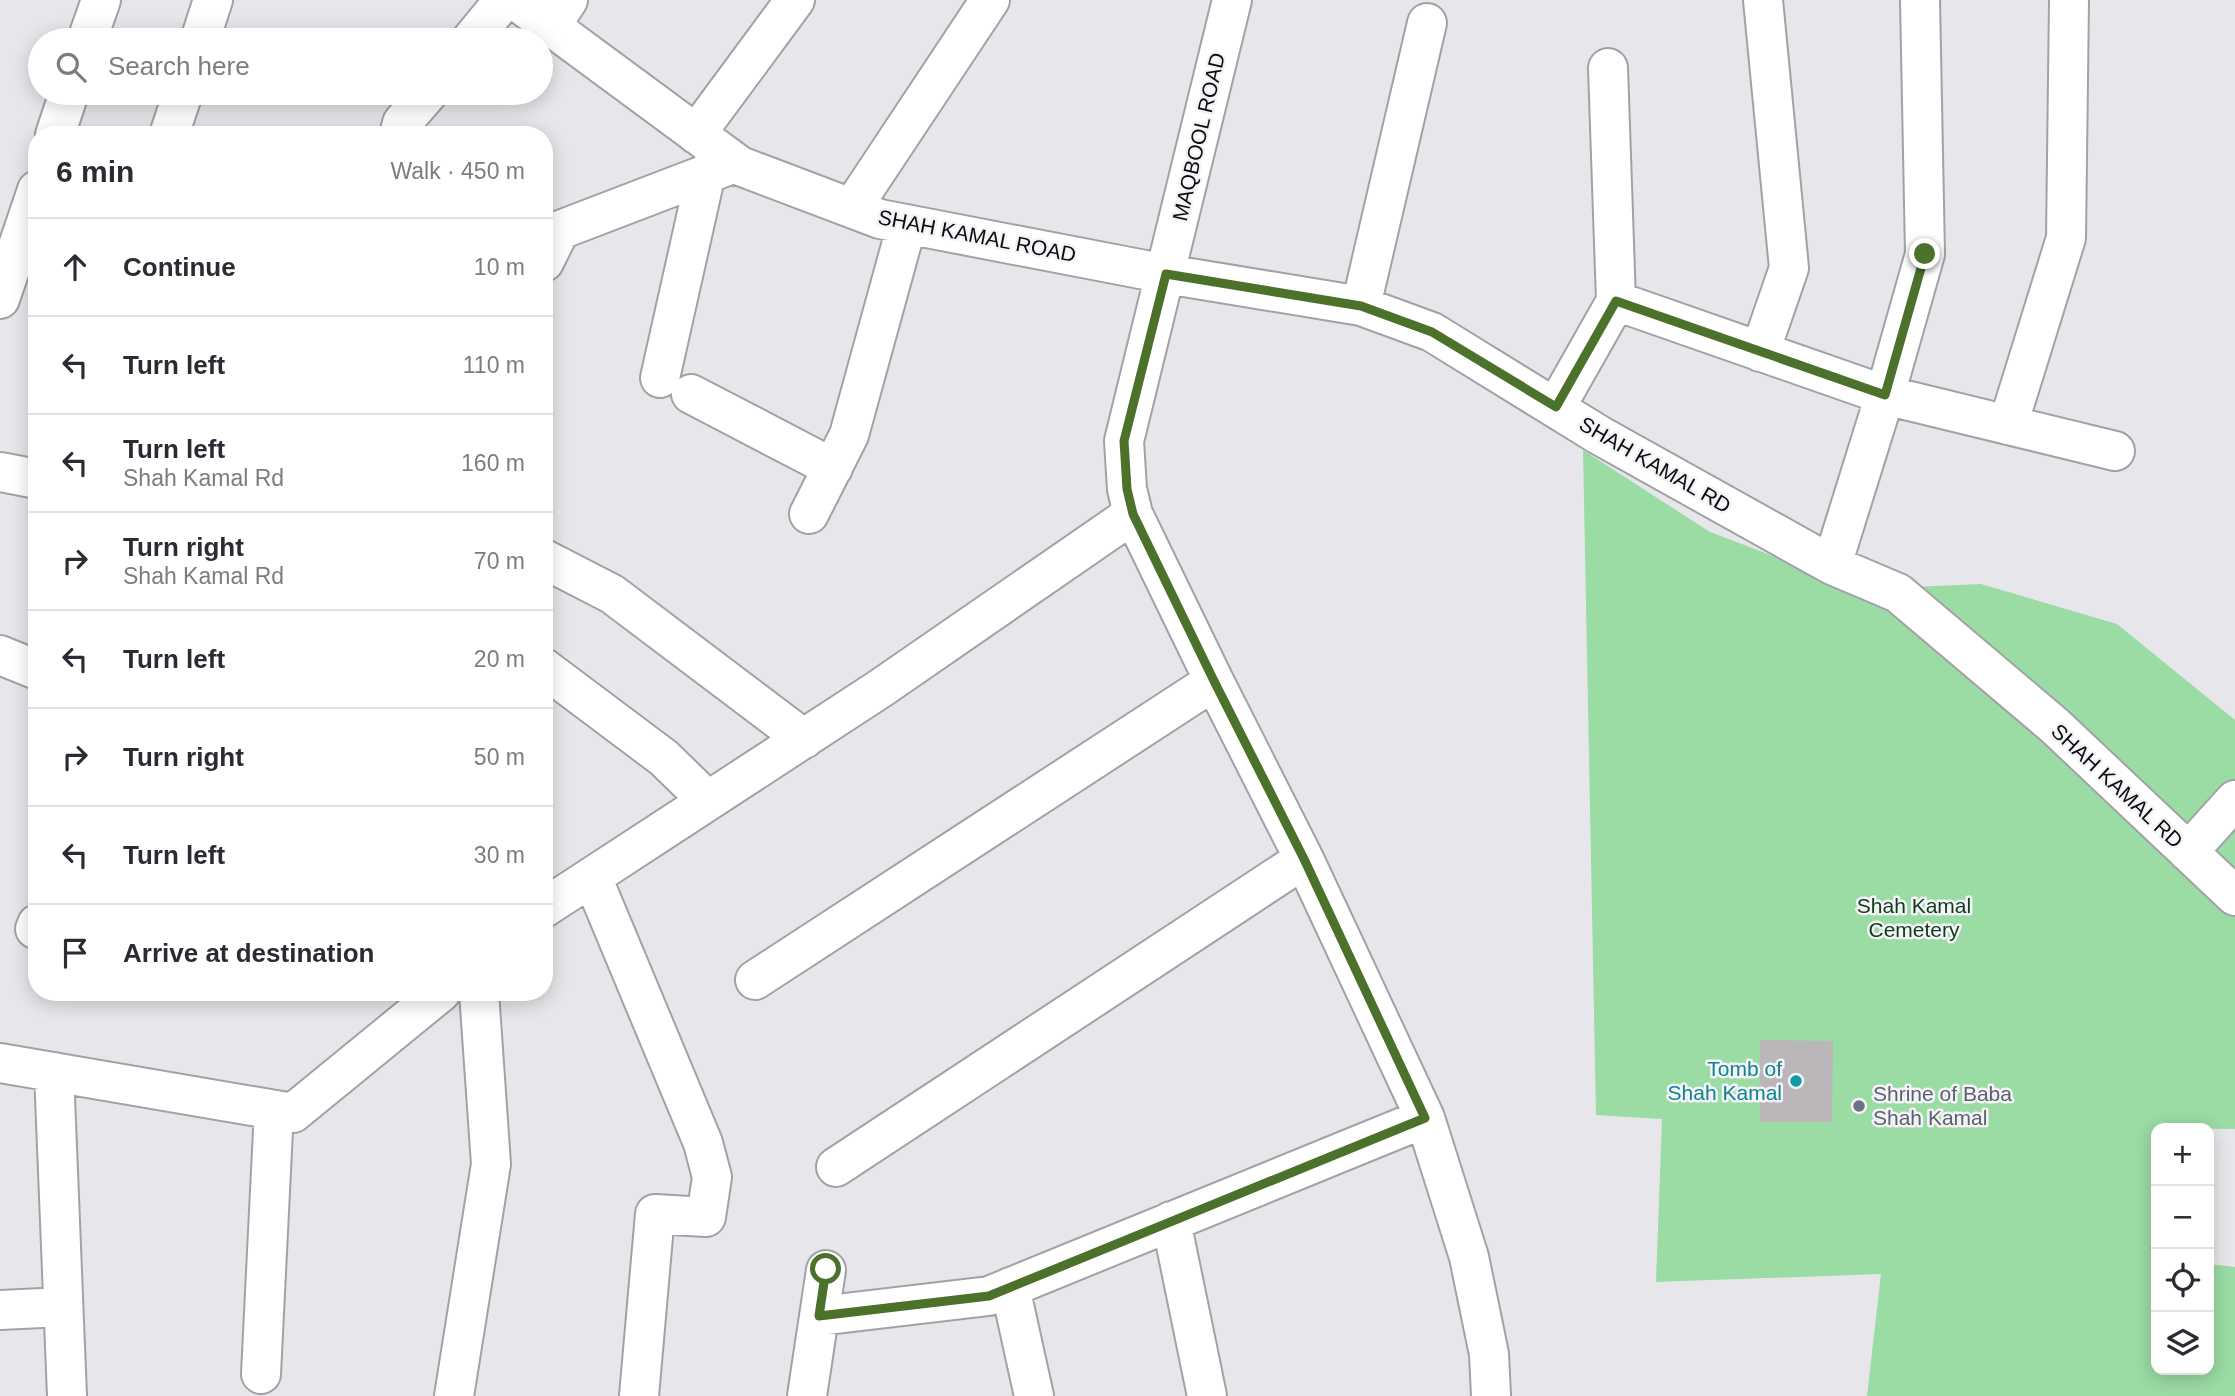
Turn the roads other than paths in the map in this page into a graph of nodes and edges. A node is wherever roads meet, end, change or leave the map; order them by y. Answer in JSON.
{"nodes":[{"id":1,"x":101,"y":0,"type":"edge"},
{"id":2,"x":214,"y":0,"type":"edge"},
{"id":3,"x":504,"y":0,"type":"edge"},
{"id":4,"x":515,"y":0,"type":"edge"},
{"id":5,"x":795,"y":0,"type":"edge"},
{"id":6,"x":990,"y":0,"type":"edge"},
{"id":7,"x":1232,"y":0,"type":"edge"},
{"id":8,"x":1763,"y":0,"type":"edge"},
{"id":9,"x":1920,"y":0,"type":"edge"},
{"id":10,"x":2069,"y":0,"type":"edge"},
{"id":11,"x":560,"y":13,"type":"edge"},
{"id":12,"x":1427,"y":23,"type":"dead end"},
{"id":13,"x":91,"y":28,"type":"edge"},
{"id":14,"x":208,"y":28,"type":"edge"},
{"id":15,"x":481,"y":28,"type":"edge"},
{"id":16,"x":1608,"y":68,"type":"dead end"},
{"id":17,"x":65,"y":105,"type":"edge"},
{"id":18,"x":179,"y":105,"type":"edge"},
{"id":19,"x":418,"y":105,"type":"edge"},
{"id":20,"x":58,"y":126,"type":"edge"},
{"id":21,"x":172,"y":126,"type":"edge"},
{"id":22,"x":401,"y":126,"type":"edge"},
{"id":23,"x":696,"y":134,"type":"junction"},
{"id":24,"x":721,"y":168,"type":"junction"},
{"id":25,"x":852,"y":208,"type":"junction"},
{"id":26,"x":28,"y":215,"type":"edge"},
{"id":27,"x":907,"y":224,"type":"junction"},
{"id":28,"x":553,"y":244,"type":"edge"},
{"id":29,"x":1166,"y":274,"type":"junction"},
{"id":30,"x":2,"y":288,"type":"edge"},
{"id":31,"x":1616,"y":301,"type":"junction"},
{"id":32,"x":1361,"y":306,"type":"junction"},
{"id":33,"x":1760,"y":352,"type":"junction"},
{"id":34,"x":1885,"y":395,"type":"junction"},
{"id":35,"x":1556,"y":407,"type":"junction"},
{"id":36,"x":2008,"y":425,"type":"junction"},
{"id":37,"x":2115,"y":451,"type":"dead end"},
{"id":38,"x":833,"y":468,"type":"junction"},
{"id":39,"x":0,"y":472,"type":"edge"},
{"id":40,"x":28,"y":477,"type":"edge"},
{"id":41,"x":809,"y":514,"type":"dead end"},
{"id":42,"x":1133,"y":514,"type":"junction"},
{"id":43,"x":553,"y":564,"type":"edge"},
{"id":44,"x":1832,"y":565,"type":"junction"},
{"id":45,"x":0,"y":655,"type":"edge"},
{"id":46,"x":28,"y":666,"type":"edge"},
{"id":47,"x":553,"y":675,"type":"edge"},
{"id":48,"x":1214,"y":681,"type":"junction"},
{"id":49,"x":804,"y":739,"type":"junction"},
{"id":50,"x":2235,"y":800,"type":"edge"},
{"id":51,"x":708,"y":802,"type":"junction"},
{"id":52,"x":2188,"y":852,"type":"junction"},
{"id":53,"x":1304,"y":859,"type":"junction"},
{"id":54,"x":592,"y":877,"type":"junction"},
{"id":55,"x":2235,"y":896,"type":"edge"},
{"id":56,"x":553,"y":902,"type":"edge"},
{"id":57,"x":755,"y":980,"type":"dead end"},
{"id":58,"x":430,"y":1001,"type":"edge"},
{"id":59,"x":480,"y":1001,"type":"edge"},
{"id":60,"x":0,"y":1063,"type":"edge"},
{"id":61,"x":54,"y":1072,"type":"junction"},
{"id":62,"x":274,"y":1110,"type":"junction"},
{"id":63,"x":1425,"y":1118,"type":"junction"},
{"id":64,"x":836,"y":1167,"type":"dead end"},
{"id":65,"x":1171,"y":1221,"type":"junction"},
{"id":66,"x":826,"y":1269,"type":"dead end"},
{"id":67,"x":1010,"y":1287,"type":"junction"},
{"id":68,"x":64,"y":1307,"type":"junction"},
{"id":69,"x":0,"y":1310,"type":"edge"},
{"id":70,"x":819,"y":1316,"type":"junction"},
{"id":71,"x":261,"y":1374,"type":"dead end"},
{"id":72,"x":67,"y":1396,"type":"edge"},
{"id":73,"x":454,"y":1396,"type":"edge"},
{"id":74,"x":639,"y":1396,"type":"edge"},
{"id":75,"x":807,"y":1396,"type":"edge"},
{"id":76,"x":1034,"y":1396,"type":"edge"},
{"id":77,"x":1207,"y":1396,"type":"edge"},
{"id":78,"x":1491,"y":1396,"type":"edge"}],
"edges":[{"from":1,"to":13,"type":"street"},
{"from":2,"to":14,"type":"street"},
{"from":3,"to":15,"type":"street"},
{"from":4,"to":11,"type":"street","name":"SHAH KAMAL ROAD"},
{"from":5,"to":23,"type":"street"},
{"from":6,"to":25,"type":"street"},
{"from":7,"to":29,"type":"street","name":"MAQBOOL ROAD"},
{"from":8,"to":33,"type":"street"},
{"from":9,"to":34,"type":"street"},
{"from":10,"to":36,"type":"street"},
{"from":11,"to":23,"type":"street","name":"SHAH KAMAL ROAD"},
{"from":12,"to":32,"type":"street"},
{"from":16,"to":31,"type":"street"},
{"from":17,"to":20,"type":"street"},
{"from":18,"to":21,"type":"street"},
{"from":19,"to":22,"type":"street"},
{"from":23,"to":24,"type":"street","name":"SHAH KAMAL ROAD"},
{"from":24,"to":25,"type":"street","name":"SHAH KAMAL ROAD"},
{"from":24,"to":28,"type":"street"},
{"from":24,"to":38,"type":"street"},
{"from":25,"to":27,"type":"street","name":"SHAH KAMAL ROAD"},
{"from":26,"to":30,"type":"street"},
{"from":27,"to":29,"type":"street","name":"SHAH KAMAL ROAD"},
{"from":27,"to":38,"type":"street"},
{"from":29,"to":32,"type":"street","name":"SHAH KAMAL RD"},
{"from":29,"to":42,"type":"street"},
{"from":31,"to":33,"type":"street"},
{"from":31,"to":35,"type":"street"},
{"from":32,"to":35,"type":"street","name":"SHAH KAMAL RD"},
{"from":33,"to":34,"type":"street"},
{"from":34,"to":36,"type":"street"},
{"from":34,"to":44,"type":"street"},
{"from":35,"to":44,"type":"street","name":"SHAH KAMAL RD"},
{"from":36,"to":37,"type":"street"},
{"from":38,"to":41,"type":"street"},
{"from":39,"to":40,"type":"street"},
{"from":42,"to":48,"type":"street"},
{"from":42,"to":49,"type":"street"},
{"from":43,"to":49,"type":"street"},
{"from":44,"to":52,"type":"street","name":"SHAH KAMAL RD"},
{"from":45,"to":46,"type":"street"},
{"from":47,"to":51,"type":"street"},
{"from":48,"to":53,"type":"street"},
{"from":48,"to":57,"type":"street"},
{"from":49,"to":51,"type":"street"},
{"from":50,"to":52,"type":"street"},
{"from":51,"to":54,"type":"street"},
{"from":52,"to":55,"type":"street","name":"SHAH KAMAL RD"},
{"from":53,"to":63,"type":"street"},
{"from":53,"to":64,"type":"street"},
{"from":54,"to":56,"type":"street"},
{"from":54,"to":74,"type":"street"},
{"from":58,"to":62,"type":"street"},
{"from":59,"to":73,"type":"street"},
{"from":60,"to":61,"type":"street"},
{"from":61,"to":62,"type":"street"},
{"from":61,"to":68,"type":"street"},
{"from":62,"to":71,"type":"street"},
{"from":63,"to":65,"type":"street"},
{"from":63,"to":78,"type":"street"},
{"from":65,"to":67,"type":"street"},
{"from":65,"to":77,"type":"street"},
{"from":66,"to":70,"type":"street"},
{"from":67,"to":70,"type":"street"},
{"from":67,"to":76,"type":"street"},
{"from":68,"to":69,"type":"street"},
{"from":68,"to":72,"type":"street"},
{"from":70,"to":75,"type":"street"}]}
